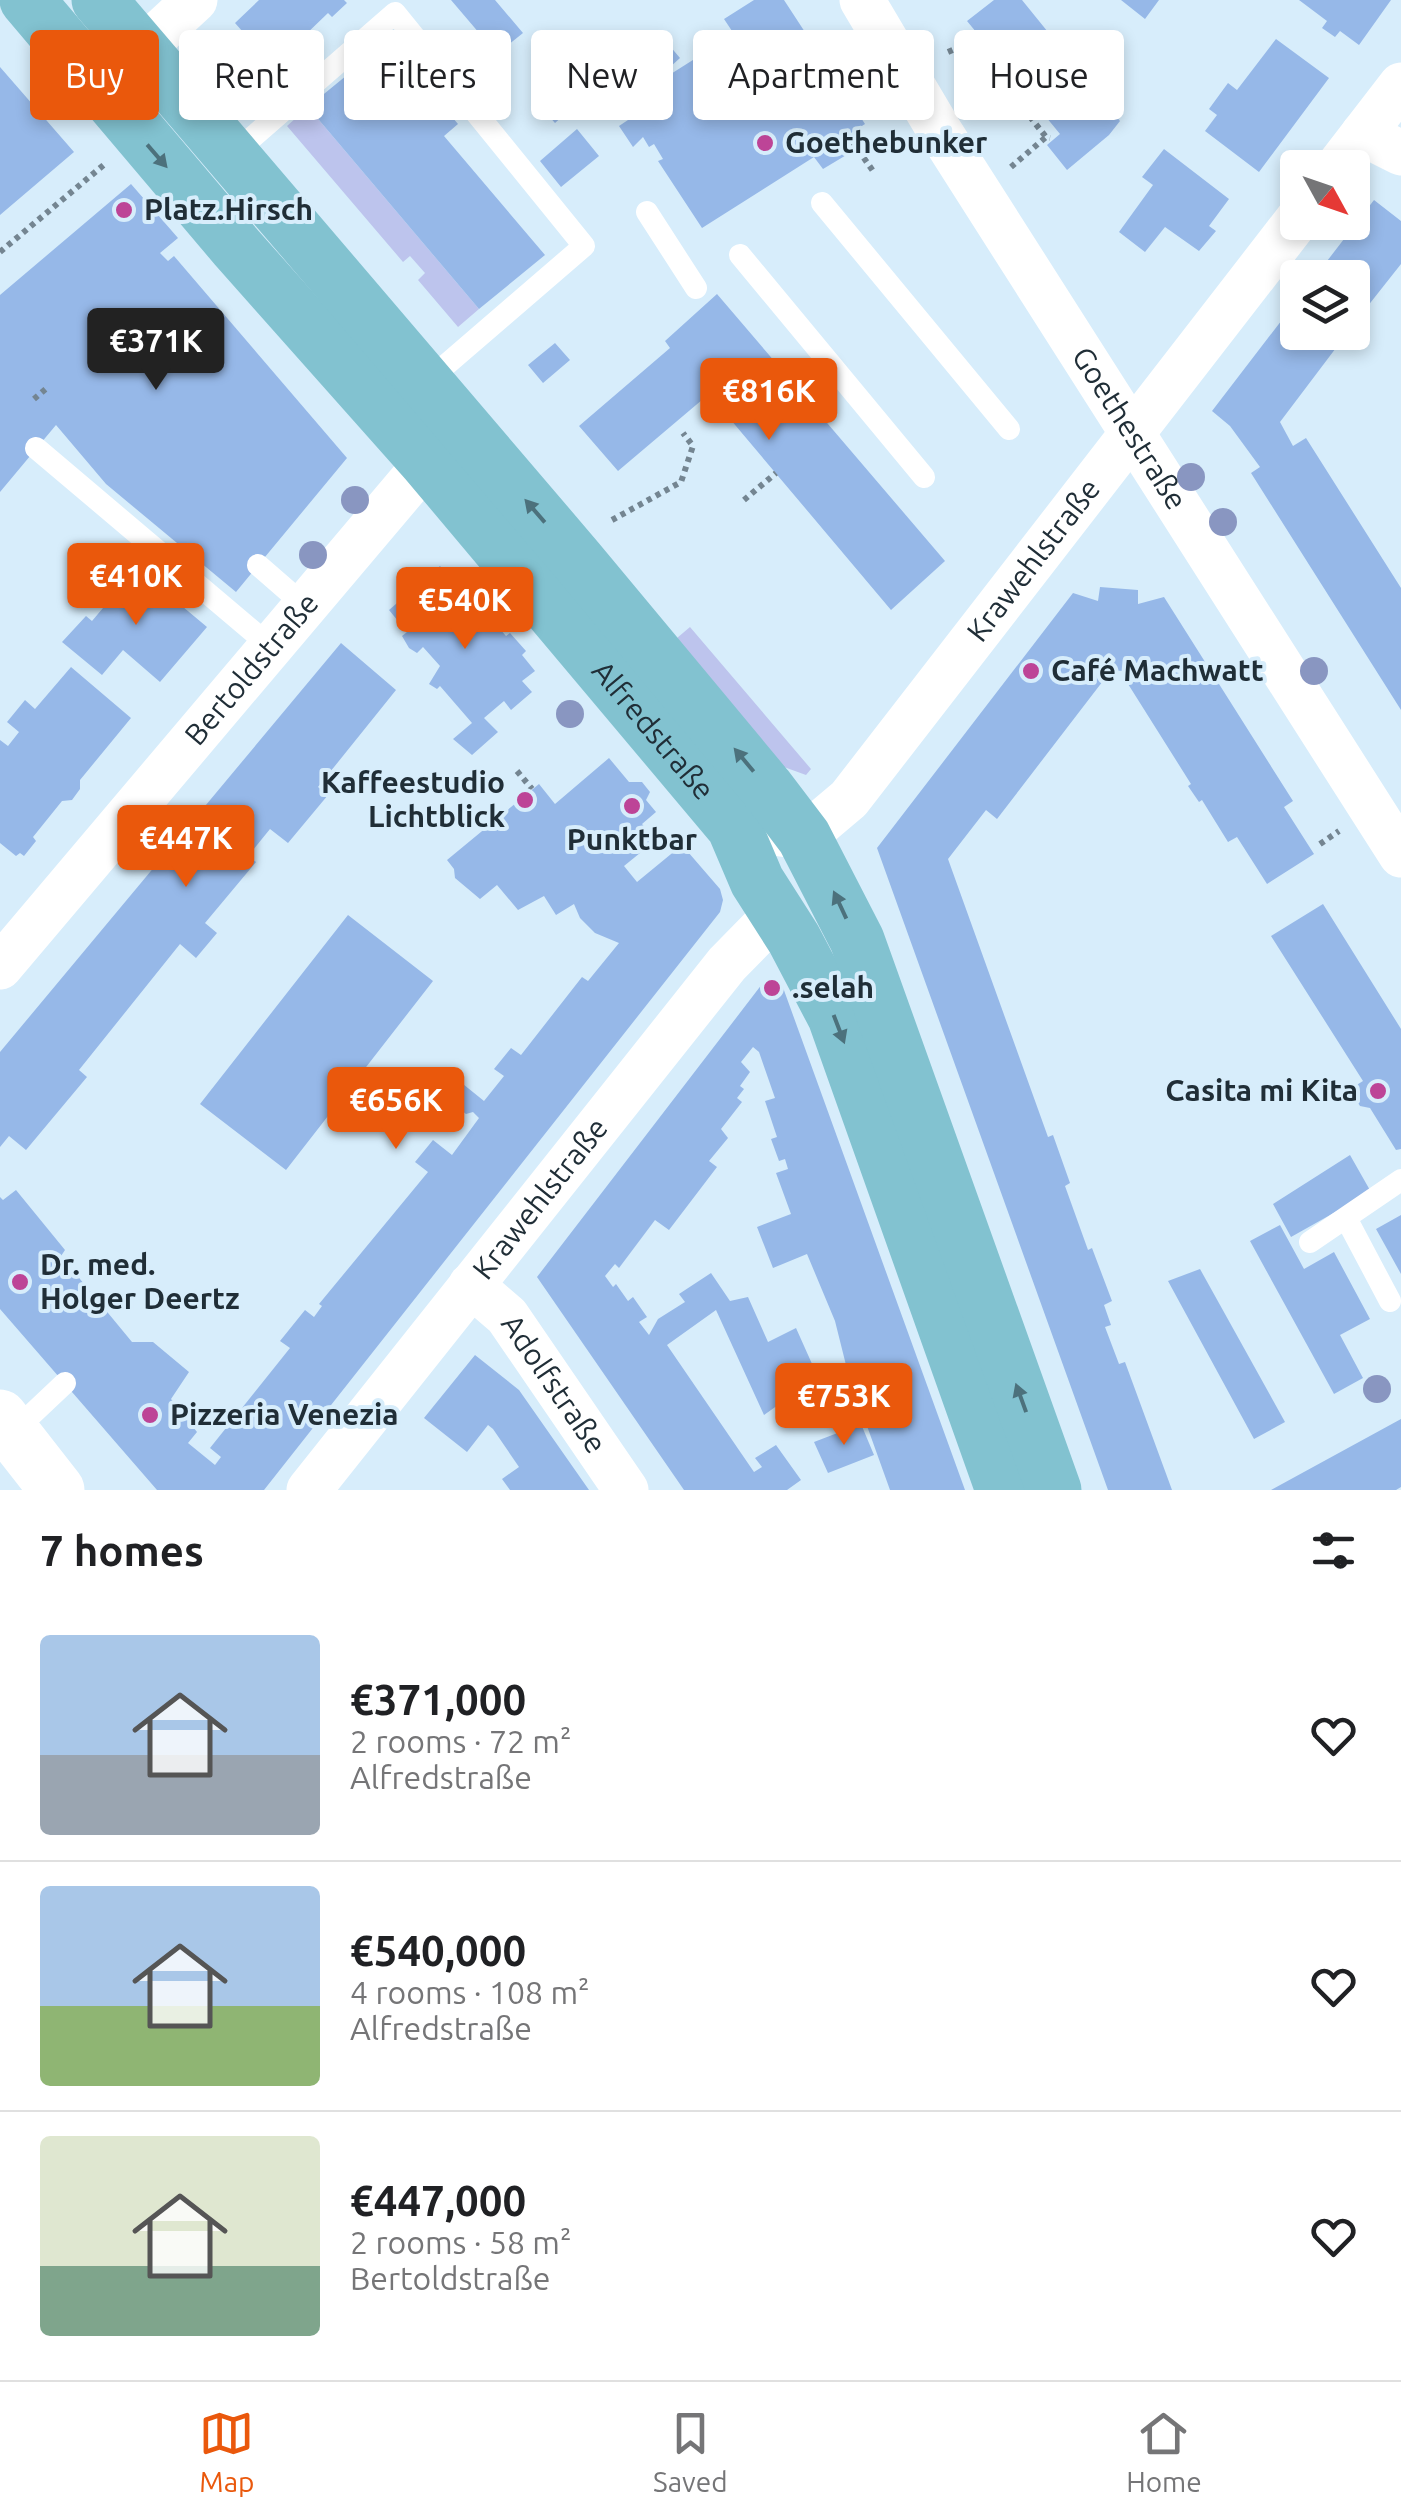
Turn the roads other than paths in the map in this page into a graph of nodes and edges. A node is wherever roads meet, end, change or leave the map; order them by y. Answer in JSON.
{"nodes":[{"id":1,"x":27,"y":0,"type":"edge"},
{"id":2,"x":98,"y":0,"type":"edge"},
{"id":3,"x":194,"y":0,"type":"edge"},
{"id":4,"x":862,"y":0,"type":"edge"},
{"id":5,"x":124,"y":30,"type":"edge"},
{"id":6,"x":159,"y":33,"type":"edge"},
{"id":7,"x":159,"y":71,"type":"edge"},
{"id":8,"x":1401,"y":85,"type":"edge"},
{"id":9,"x":1368,"y":150,"type":"edge"},
{"id":10,"x":231,"y":156,"type":"junction"},
{"id":11,"x":822,"y":203,"type":"dead end"},
{"id":12,"x":647,"y":212,"type":"dead end"},
{"id":13,"x":1282,"y":240,"type":"edge"},
{"id":14,"x":740,"y":255,"type":"dead end"},
{"id":15,"x":696,"y":288,"type":"dead end"},
{"id":16,"x":425,"y":383,"type":"junction"},
{"id":17,"x":1008,"y":429,"type":"dead end"},
{"id":18,"x":1132,"y":432,"type":"junction"},
{"id":19,"x":36,"y":448,"type":"dead end"},
{"id":20,"x":427,"y":462,"type":"junction"},
{"id":21,"x":924,"y":477,"type":"dead end"},
{"id":22,"x":258,"y":565,"type":"dead end"},
{"id":23,"x":304,"y":605,"type":"junction"},
{"id":24,"x":270,"y":646,"type":"junction"},
{"id":25,"x":734,"y":827,"type":"junction"},
{"id":26,"x":804,"y":837,"type":"junction"},
{"id":27,"x":1401,"y":855,"type":"edge"},
{"id":28,"x":778,"y":912,"type":"junction"},
{"id":29,"x":0,"y":967,"type":"edge"},
{"id":30,"x":1401,"y":1180,"type":"edge"},
{"id":31,"x":1346,"y":1218,"type":"junction"},
{"id":32,"x":1310,"y":1242,"type":"dead end"},
{"id":33,"x":471,"y":1285,"type":"junction"},
{"id":34,"x":1390,"y":1301,"type":"dead end"},
{"id":35,"x":65,"y":1383,"type":"dead end"},
{"id":36,"x":30,"y":1461,"type":"edge"},
{"id":37,"x":309,"y":1490,"type":"edge"},
{"id":38,"x":626,"y":1490,"type":"edge"},
{"id":39,"x":1003,"y":1490,"type":"edge"},
{"id":40,"x":1054,"y":1490,"type":"edge"}],
"edges":[{"from":1,"to":20,"type":"main road","name":"Alfredstraße","one_way":true},
{"from":2,"to":5,"type":"main road","name":"Alfredstraße"},
{"from":3,"to":6,"type":"street"},
{"from":4,"to":18,"type":"street","name":"Goethestraße"},
{"from":7,"to":10,"type":"main road","name":"Alfredstraße"},
{"from":8,"to":9,"type":"street"},
{"from":10,"to":16,"type":"main road","name":"Alfredstraße"},
{"from":10,"to":16,"type":"lane"},
{"from":11,"to":17,"type":"lane"},
{"from":12,"to":15,"type":"lane"},
{"from":13,"to":18,"type":"street","name":"Krawehlstraße"},
{"from":14,"to":21,"type":"lane"},
{"from":26,"to":16,"type":"main road","name":"Alfredstraße","one_way":true},
{"from":18,"to":26,"type":"street","name":"Krawehlstraße"},
{"from":18,"to":27,"type":"street","name":"Goethestraße"},
{"from":19,"to":24,"type":"lane"},
{"from":20,"to":23,"type":"street","name":"Bertoldstraße"},
{"from":20,"to":25,"type":"main road","name":"Alfredstraße"},
{"from":22,"to":23,"type":"lane"},
{"from":23,"to":24,"type":"street","name":"Bertoldstraße"},
{"from":24,"to":29,"type":"street","name":"Bertoldstraße"},
{"from":25,"to":26,"type":"street"},
{"from":25,"to":28,"type":"main road","name":"Alfredstraße"},
{"from":40,"to":26,"type":"main road","name":"Alfredstraße","one_way":true},
{"from":28,"to":33,"type":"street","name":"Krawehlstraße"},
{"from":28,"to":39,"type":"main road","name":"Alfredstraße","one_way":true},
{"from":30,"to":31,"type":"lane"},
{"from":31,"to":32,"type":"lane"},
{"from":31,"to":34,"type":"lane"},
{"from":33,"to":37,"type":"street","name":"Krawehlstraße"},
{"from":33,"to":38,"type":"street","name":"Adolfstraße"},
{"from":35,"to":36,"type":"lane"}]}
